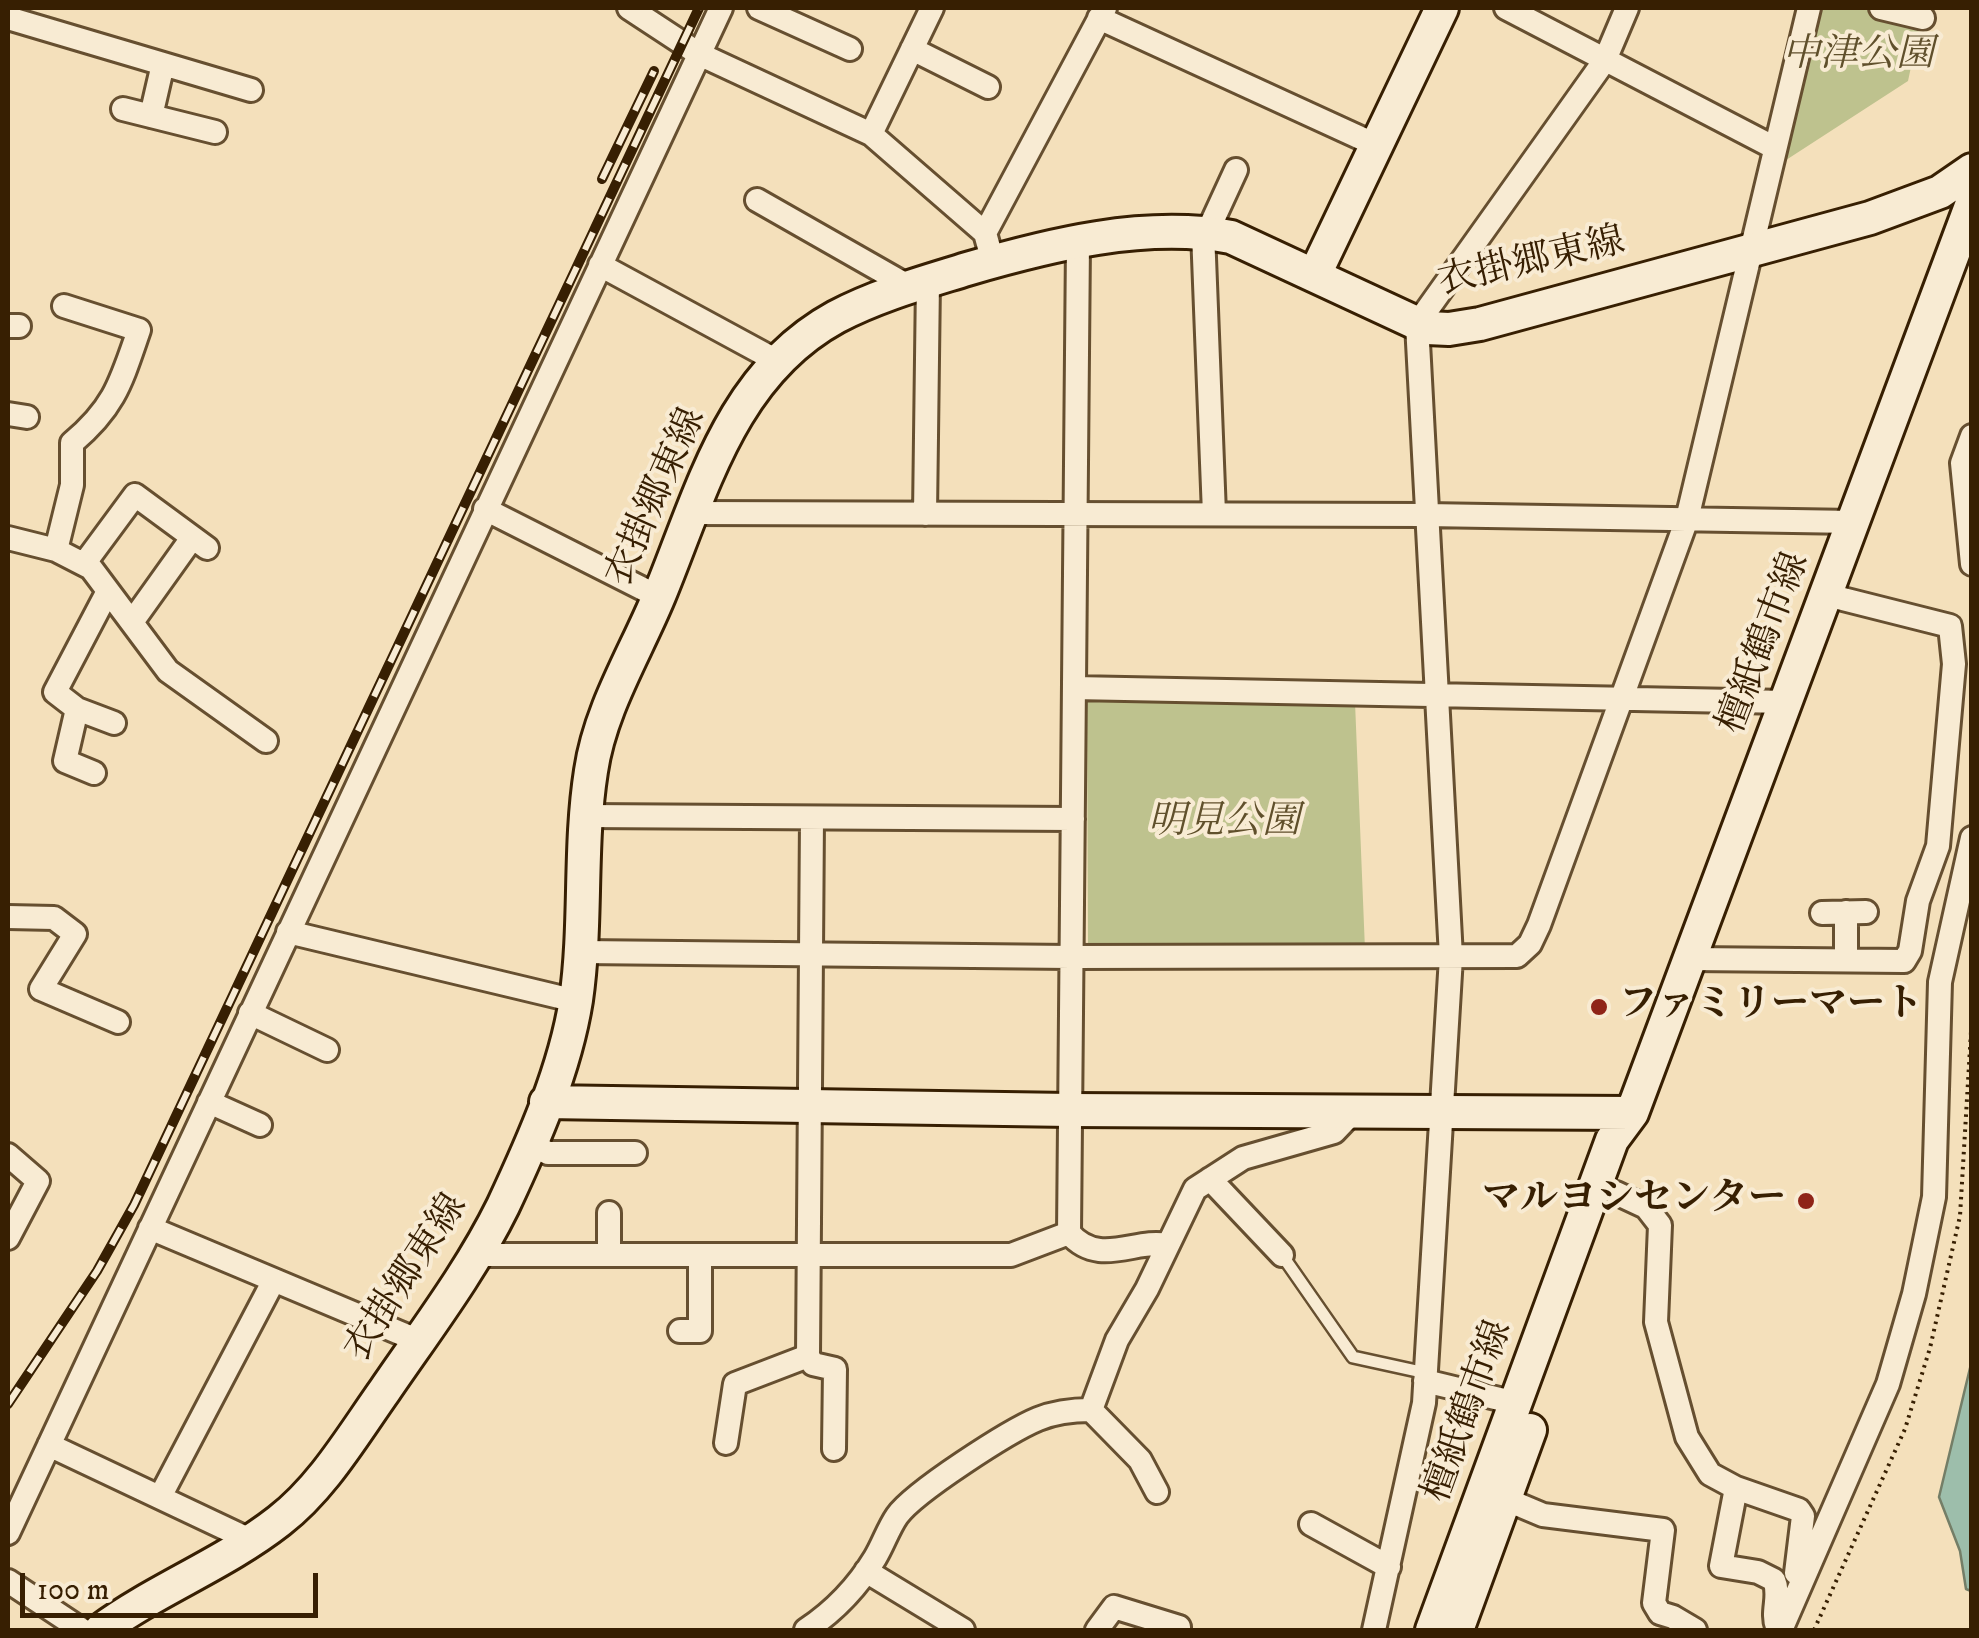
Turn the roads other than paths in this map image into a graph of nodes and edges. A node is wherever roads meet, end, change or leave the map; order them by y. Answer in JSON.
{"nodes":[{"id":1,"x":629,"y":8,"type":"edge"},
{"id":2,"x":721,"y":8,"type":"edge"},
{"id":3,"x":760,"y":8,"type":"edge"},
{"id":4,"x":932,"y":8,"type":"edge"},
{"id":5,"x":1442,"y":8,"type":"edge"},
{"id":6,"x":1506,"y":8,"type":"edge"},
{"id":7,"x":1627,"y":8,"type":"edge"},
{"id":8,"x":1809,"y":8,"type":"edge"},
{"id":9,"x":1880,"y":8,"type":"edge"},
{"id":10,"x":1102,"y":13,"type":"edge"},
{"id":11,"x":8,"y":18,"type":"edge"},
{"id":12,"x":1923,"y":18,"type":"dead end"},
{"id":13,"x":850,"y":50,"type":"dead end"},
{"id":14,"x":912,"y":50,"type":"junction"},
{"id":15,"x":699,"y":54,"type":"junction"},
{"id":16,"x":1605,"y":60,"type":"junction"},
{"id":17,"x":163,"y":64,"type":"junction"},
{"id":18,"x":988,"y":86,"type":"dead end"},
{"id":19,"x":251,"y":90,"type":"dead end"},
{"id":20,"x":123,"y":109,"type":"dead end"},
{"id":21,"x":151,"y":116,"type":"junction"},
{"id":22,"x":215,"y":132,"type":"dead end"},
{"id":23,"x":872,"y":134,"type":"junction"},
{"id":24,"x":1376,"y":145,"type":"junction"},
{"id":25,"x":1775,"y":148,"type":"junction"},
{"id":26,"x":1236,"y":170,"type":"dead end"},
{"id":27,"x":1972,"y":170,"type":"edge"},
{"id":28,"x":757,"y":200,"type":"dead end"},
{"id":29,"x":1972,"y":202,"type":"edge"},
{"id":30,"x":1205,"y":232,"type":"junction"},
{"id":31,"x":1078,"y":243,"type":"junction"},
{"id":32,"x":989,"y":247,"type":"junction"},
{"id":33,"x":1752,"y":248,"type":"junction"},
{"id":34,"x":600,"y":265,"type":"junction"},
{"id":35,"x":1315,"y":274,"type":"junction"},
{"id":36,"x":918,"y":283,"type":"junction"},
{"id":37,"x":64,"y":306,"type":"dead end"},
{"id":38,"x":1417,"y":324,"type":"junction"},
{"id":39,"x":777,"y":361,"type":"junction"},
{"id":40,"x":1972,"y":436,"type":"edge"},
{"id":41,"x":485,"y":509,"type":"junction"},
{"id":42,"x":690,"y":513,"type":"junction"},
{"id":43,"x":925,"y":514,"type":"junction"},
{"id":44,"x":1075,"y":514,"type":"junction"},
{"id":45,"x":1214,"y":514,"type":"junction"},
{"id":46,"x":1426,"y":515,"type":"junction"},
{"id":47,"x":1687,"y":519,"type":"junction"},
{"id":48,"x":1854,"y":522,"type":"junction"},
{"id":49,"x":8,"y":538,"type":"edge"},
{"id":50,"x":56,"y":550,"type":"junction"},
{"id":51,"x":1971,"y":559,"type":"edge"},
{"id":52,"x":84,"y":564,"type":"junction"},
{"id":53,"x":108,"y":590,"type":"junction"},
{"id":54,"x":1827,"y":595,"type":"junction"},
{"id":55,"x":659,"y":597,"type":"junction"},
{"id":56,"x":132,"y":622,"type":"junction"},
{"id":57,"x":1074,"y":688,"type":"junction"},
{"id":58,"x":1436,"y":696,"type":"junction"},
{"id":59,"x":1621,"y":700,"type":"junction"},
{"id":60,"x":1787,"y":702,"type":"junction"},
{"id":61,"x":77,"y":709,"type":"junction"},
{"id":62,"x":114,"y":723,"type":"dead end"},
{"id":63,"x":266,"y":740,"type":"dead end"},
{"id":64,"x":94,"y":773,"type":"dead end"},
{"id":65,"x":585,"y":816,"type":"junction"},
{"id":66,"x":812,"y":818,"type":"junction"},
{"id":67,"x":1073,"y":820,"type":"junction"},
{"id":68,"x":1972,"y":838,"type":"edge"},
{"id":69,"x":1845,"y":913,"type":"dead end"},
{"id":70,"x":8,"y":916,"type":"edge"},
{"id":71,"x":288,"y":932,"type":"junction"},
{"id":72,"x":581,"y":952,"type":"junction"},
{"id":73,"x":812,"y":954,"type":"junction"},
{"id":74,"x":1071,"y":957,"type":"junction"},
{"id":75,"x":1451,"y":957,"type":"junction"},
{"id":76,"x":1690,"y":959,"type":"junction"},
{"id":77,"x":1846,"y":960,"type":"junction"},
{"id":78,"x":576,"y":1000,"type":"junction"},
{"id":79,"x":250,"y":1013,"type":"junction"},
{"id":80,"x":118,"y":1022,"type":"dead end"},
{"id":81,"x":327,"y":1050,"type":"dead end"},
{"id":82,"x":209,"y":1102,"type":"junction"},
{"id":83,"x":546,"y":1102,"type":"junction"},
{"id":84,"x":810,"y":1106,"type":"junction"},
{"id":85,"x":1070,"y":1110,"type":"junction"},
{"id":86,"x":1355,"y":1110,"type":"junction"},
{"id":87,"x":1444,"y":1110,"type":"junction"},
{"id":88,"x":1632,"y":1113,"type":"junction"},
{"id":89,"x":260,"y":1124,"type":"dead end"},
{"id":90,"x":530,"y":1143,"type":"junction"},
{"id":91,"x":635,"y":1153,"type":"dead end"},
{"id":92,"x":8,"y":1156,"type":"edge"},
{"id":93,"x":1210,"y":1179,"type":"junction"},
{"id":94,"x":1616,"y":1193,"type":"junction"},
{"id":95,"x":609,"y":1213,"type":"dead end"},
{"id":96,"x":150,"y":1228,"type":"junction"},
{"id":97,"x":1069,"y":1233,"type":"junction"},
{"id":98,"x":8,"y":1238,"type":"edge"},
{"id":99,"x":1166,"y":1245,"type":"junction"},
{"id":100,"x":477,"y":1255,"type":"junction"},
{"id":101,"x":609,"y":1255,"type":"junction"},
{"id":102,"x":700,"y":1255,"type":"junction"},
{"id":103,"x":808,"y":1255,"type":"junction"},
{"id":104,"x":1282,"y":1255,"type":"joint"},
{"id":105,"x":274,"y":1280,"type":"junction"},
{"id":106,"x":680,"y":1331,"type":"dead end"},
{"id":107,"x":419,"y":1341,"type":"junction"},
{"id":108,"x":808,"y":1356,"type":"junction"},
{"id":109,"x":1425,"y":1377,"type":"junction"},
{"id":110,"x":1516,"y":1403,"type":"junction"},
{"id":111,"x":1091,"y":1410,"type":"junction"},
{"id":112,"x":726,"y":1443,"type":"dead end"},
{"id":113,"x":49,"y":1445,"type":"junction"},
{"id":114,"x":834,"y":1449,"type":"dead end"},
{"id":115,"x":1736,"y":1488,"type":"junction"},
{"id":116,"x":1157,"y":1492,"type":"dead end"},
{"id":117,"x":160,"y":1497,"type":"junction"},
{"id":118,"x":1505,"y":1499,"type":"junction"},
{"id":119,"x":1310,"y":1524,"type":"dead end"},
{"id":120,"x":8,"y":1534,"type":"edge"},
{"id":121,"x":250,"y":1540,"type":"junction"},
{"id":122,"x":1388,"y":1568,"type":"junction"},
{"id":123,"x":866,"y":1571,"type":"junction"},
{"id":124,"x":8,"y":1581,"type":"edge"},
{"id":125,"x":1794,"y":1598,"type":"junction"},
{"id":126,"x":931,"y":1622,"type":"edge"},
{"id":127,"x":1659,"y":1622,"type":"edge"},
{"id":128,"x":1178,"y":1627,"type":"dead end"},
{"id":129,"x":82,"y":1630,"type":"edge"},
{"id":130,"x":101,"y":1630,"type":"edge"},
{"id":131,"x":806,"y":1630,"type":"edge"},
{"id":132,"x":963,"y":1630,"type":"edge"},
{"id":133,"x":1097,"y":1630,"type":"edge"},
{"id":134,"x":1374,"y":1630,"type":"edge"},
{"id":135,"x":1432,"y":1630,"type":"edge"},
{"id":136,"x":1457,"y":1630,"type":"edge"},
{"id":137,"x":1695,"y":1630,"type":"edge"},
{"id":138,"x":1780,"y":1630,"type":"edge"}],
"edges":[{"from":1,"to":15,"type":"street"},
{"from":2,"to":15,"type":"street"},
{"from":3,"to":13,"type":"street"},
{"from":4,"to":14,"type":"street"},
{"from":5,"to":24,"type":"main road"},
{"from":6,"to":16,"type":"street"},
{"from":7,"to":16,"type":"street"},
{"from":8,"to":25,"type":"street"},
{"from":9,"to":12,"type":"street"},
{"from":10,"to":24,"type":"street"},
{"from":10,"to":32,"type":"street"},
{"from":11,"to":17,"type":"street"},
{"from":14,"to":18,"type":"street"},
{"from":14,"to":23,"type":"street"},
{"from":15,"to":23,"type":"street"},
{"from":15,"to":34,"type":"street"},
{"from":16,"to":25,"type":"street"},
{"from":16,"to":38,"type":"street"},
{"from":17,"to":19,"type":"street"},
{"from":17,"to":21,"type":"street"},
{"from":20,"to":21,"type":"street"},
{"from":21,"to":22,"type":"street"},
{"from":23,"to":32,"type":"street"},
{"from":24,"to":35,"type":"main road"},
{"from":25,"to":33,"type":"street"},
{"from":26,"to":30,"type":"street"},
{"from":27,"to":33,"type":"main road","name":"衣掛郷東線"},
{"from":28,"to":36,"type":"street"},
{"from":29,"to":48,"type":"main road","name":"檀紙鶴市線"},
{"from":30,"to":31,"type":"main road","name":"衣掛郷東線"},
{"from":30,"to":35,"type":"main road","name":"衣掛郷東線"},
{"from":30,"to":45,"type":"street"},
{"from":31,"to":32,"type":"main road","name":"衣掛郷東線"},
{"from":31,"to":44,"type":"street"},
{"from":32,"to":36,"type":"main road","name":"衣掛郷東線"},
{"from":33,"to":38,"type":"main road","name":"衣掛郷東線"},
{"from":33,"to":47,"type":"street"},
{"from":34,"to":39,"type":"street"},
{"from":34,"to":41,"type":"street"},
{"from":35,"to":38,"type":"main road","name":"衣掛郷東線"},
{"from":36,"to":39,"type":"main road","name":"衣掛郷東線"},
{"from":36,"to":43,"type":"street"},
{"from":37,"to":50,"type":"street"},
{"from":38,"to":46,"type":"street"},
{"from":39,"to":42,"type":"main road","name":"衣掛郷東線"},
{"from":40,"to":51,"type":"street"},
{"from":41,"to":55,"type":"street"},
{"from":41,"to":71,"type":"street"},
{"from":42,"to":43,"type":"street"},
{"from":42,"to":55,"type":"main road","name":"衣掛郷東線"},
{"from":43,"to":44,"type":"street"},
{"from":44,"to":45,"type":"street"},
{"from":44,"to":57,"type":"street"},
{"from":45,"to":46,"type":"street"},
{"from":46,"to":47,"type":"street"},
{"from":46,"to":58,"type":"street"},
{"from":47,"to":48,"type":"street"},
{"from":47,"to":59,"type":"street"},
{"from":48,"to":54,"type":"main road","name":"檀紙鶴市線"},
{"from":49,"to":50,"type":"street"},
{"from":50,"to":52,"type":"street"},
{"from":52,"to":53,"type":"street"},
{"from":52,"to":56,"type":"street"},
{"from":53,"to":56,"type":"street"},
{"from":53,"to":61,"type":"street"},
{"from":54,"to":60,"type":"main road","name":"檀紙鶴市線"},
{"from":54,"to":77,"type":"street"},
{"from":55,"to":65,"type":"main road","name":"衣掛郷東線"},
{"from":56,"to":63,"type":"street"},
{"from":57,"to":58,"type":"street"},
{"from":57,"to":67,"type":"street"},
{"from":58,"to":59,"type":"street"},
{"from":58,"to":75,"type":"street"},
{"from":59,"to":60,"type":"street"},
{"from":59,"to":75,"type":"street"},
{"from":60,"to":76,"type":"main road","name":"檀紙鶴市線"},
{"from":61,"to":62,"type":"street"},
{"from":61,"to":64,"type":"street"},
{"from":65,"to":66,"type":"street"},
{"from":65,"to":72,"type":"main road","name":"衣掛郷東線"},
{"from":66,"to":67,"type":"street"},
{"from":66,"to":73,"type":"street"},
{"from":67,"to":74,"type":"street"},
{"from":68,"to":125,"type":"street"},
{"from":69,"to":77,"type":"street"},
{"from":70,"to":80,"type":"street"},
{"from":71,"to":78,"type":"street"},
{"from":71,"to":79,"type":"street"},
{"from":72,"to":73,"type":"street"},
{"from":72,"to":78,"type":"main road","name":"衣掛郷東線"},
{"from":73,"to":74,"type":"street"},
{"from":73,"to":84,"type":"street"},
{"from":74,"to":75,"type":"street"},
{"from":74,"to":85,"type":"street"},
{"from":75,"to":87,"type":"street"},
{"from":76,"to":77,"type":"street"},
{"from":76,"to":88,"type":"main road","name":"檀紙鶴市線"},
{"from":78,"to":83,"type":"main road","name":"衣掛郷東線"},
{"from":79,"to":81,"type":"street"},
{"from":79,"to":82,"type":"street"},
{"from":82,"to":89,"type":"street"},
{"from":82,"to":96,"type":"street"},
{"from":83,"to":84,"type":"main road"},
{"from":83,"to":90,"type":"main road","name":"衣掛郷東線"},
{"from":84,"to":85,"type":"main road"},
{"from":84,"to":103,"type":"street"},
{"from":85,"to":86,"type":"main road"},
{"from":85,"to":97,"type":"street"},
{"from":86,"to":87,"type":"main road"},
{"from":86,"to":93,"type":"street"},
{"from":87,"to":88,"type":"main road"},
{"from":87,"to":109,"type":"street"},
{"from":88,"to":94,"type":"main road","name":"檀紙鶴市線"},
{"from":88,"to":110,"type":"main road","name":"檀紙鶴市線"},
{"from":90,"to":91,"type":"street"},
{"from":90,"to":100,"type":"main road","name":"衣掛郷東線"},
{"from":92,"to":98,"type":"street"},
{"from":93,"to":99,"type":"street"},
{"from":93,"to":104,"type":"street"},
{"from":94,"to":115,"type":"street"},
{"from":94,"to":118,"type":"main road","name":"檀紙鶴市線"},
{"from":95,"to":101,"type":"street"},
{"from":96,"to":105,"type":"street"},
{"from":96,"to":113,"type":"street"},
{"from":97,"to":99,"type":"street"},
{"from":97,"to":103,"type":"street"},
{"from":99,"to":111,"type":"street"},
{"from":100,"to":101,"type":"street"},
{"from":100,"to":107,"type":"main road","name":"衣掛郷東線"},
{"from":101,"to":102,"type":"street"},
{"from":102,"to":103,"type":"street"},
{"from":102,"to":106,"type":"street"},
{"from":103,"to":108,"type":"street"},
{"from":104,"to":109,"type":"lane"},
{"from":105,"to":107,"type":"street"},
{"from":105,"to":117,"type":"street"},
{"from":107,"to":121,"type":"main road","name":"衣掛郷東線"},
{"from":108,"to":112,"type":"street"},
{"from":108,"to":114,"type":"street"},
{"from":109,"to":110,"type":"street"},
{"from":109,"to":122,"type":"street"},
{"from":110,"to":135,"type":"main road","name":"檀紙鶴市線"},
{"from":111,"to":116,"type":"street"},
{"from":111,"to":123,"type":"street"},
{"from":113,"to":117,"type":"street"},
{"from":113,"to":120,"type":"street"},
{"from":115,"to":125,"type":"street"},
{"from":115,"to":138,"type":"street"},
{"from":117,"to":121,"type":"street"},
{"from":118,"to":127,"type":"street"},
{"from":118,"to":136,"type":"main road","name":"檀紙鶴市線"},
{"from":119,"to":122,"type":"street"},
{"from":121,"to":130,"type":"main road","name":"衣掛郷東線"},
{"from":122,"to":134,"type":"street"},
{"from":123,"to":126,"type":"street"},
{"from":123,"to":131,"type":"street"},
{"from":124,"to":129,"type":"street"},
{"from":125,"to":138,"type":"street"},
{"from":126,"to":132,"type":"street"},
{"from":127,"to":137,"type":"street"},
{"from":128,"to":133,"type":"street"}]}
